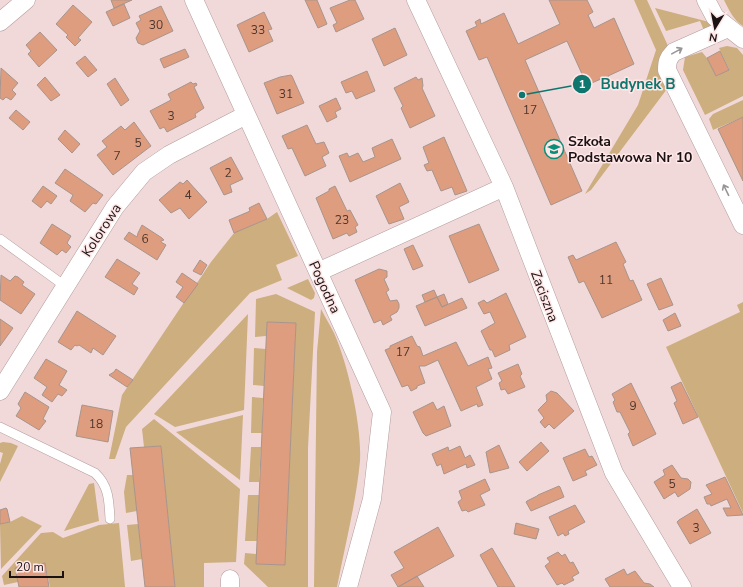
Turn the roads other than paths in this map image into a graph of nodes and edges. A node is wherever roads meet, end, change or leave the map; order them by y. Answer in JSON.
{"nodes":[{"id":1,"x":26,"y":0,"type":"edge"},
{"id":2,"x":194,"y":0,"type":"edge"},
{"id":3,"x":416,"y":0,"type":"edge"},
{"id":4,"x":706,"y":0,"type":"edge"},
{"id":5,"x":0,"y":22,"type":"edge"},
{"id":6,"x":728,"y":28,"type":"junction"},
{"id":7,"x":743,"y":39,"type":"edge"},
{"id":8,"x":246,"y":115,"type":"junction"},
{"id":9,"x":504,"y":187,"type":"junction"},
{"id":10,"x":743,"y":225,"type":"edge"},
{"id":11,"x":0,"y":240,"type":"edge"},
{"id":12,"x":318,"y":272,"type":"junction"},
{"id":13,"x":65,"y":286,"type":"junction"},
{"id":14,"x":0,"y":391,"type":"edge"},
{"id":15,"x":0,"y":427,"type":"edge"},
{"id":16,"x":110,"y":519,"type":"dead end"},
{"id":17,"x":348,"y":587,"type":"edge"},
{"id":18,"x":682,"y":587,"type":"edge"}],
"edges":[{"from":1,"to":5,"type":"street"},
{"from":2,"to":8,"type":"street","name":"Pogodna"},
{"from":3,"to":9,"type":"street","name":"Zaciszna"},
{"from":4,"to":6,"type":"street"},
{"from":6,"to":7,"type":"street"},
{"from":10,"to":6,"type":"street","one_way":true},
{"from":8,"to":12,"type":"street","name":"Pogodna"},
{"from":8,"to":13,"type":"street","name":"Kolorowa"},
{"from":9,"to":12,"type":"street"},
{"from":9,"to":18,"type":"street","name":"Zaciszna"},
{"from":11,"to":13,"type":"lane"},
{"from":12,"to":17,"type":"street","name":"Pogodna"},
{"from":13,"to":14,"type":"street","name":"Kolorowa"},
{"from":15,"to":16,"type":"lane"}]}
